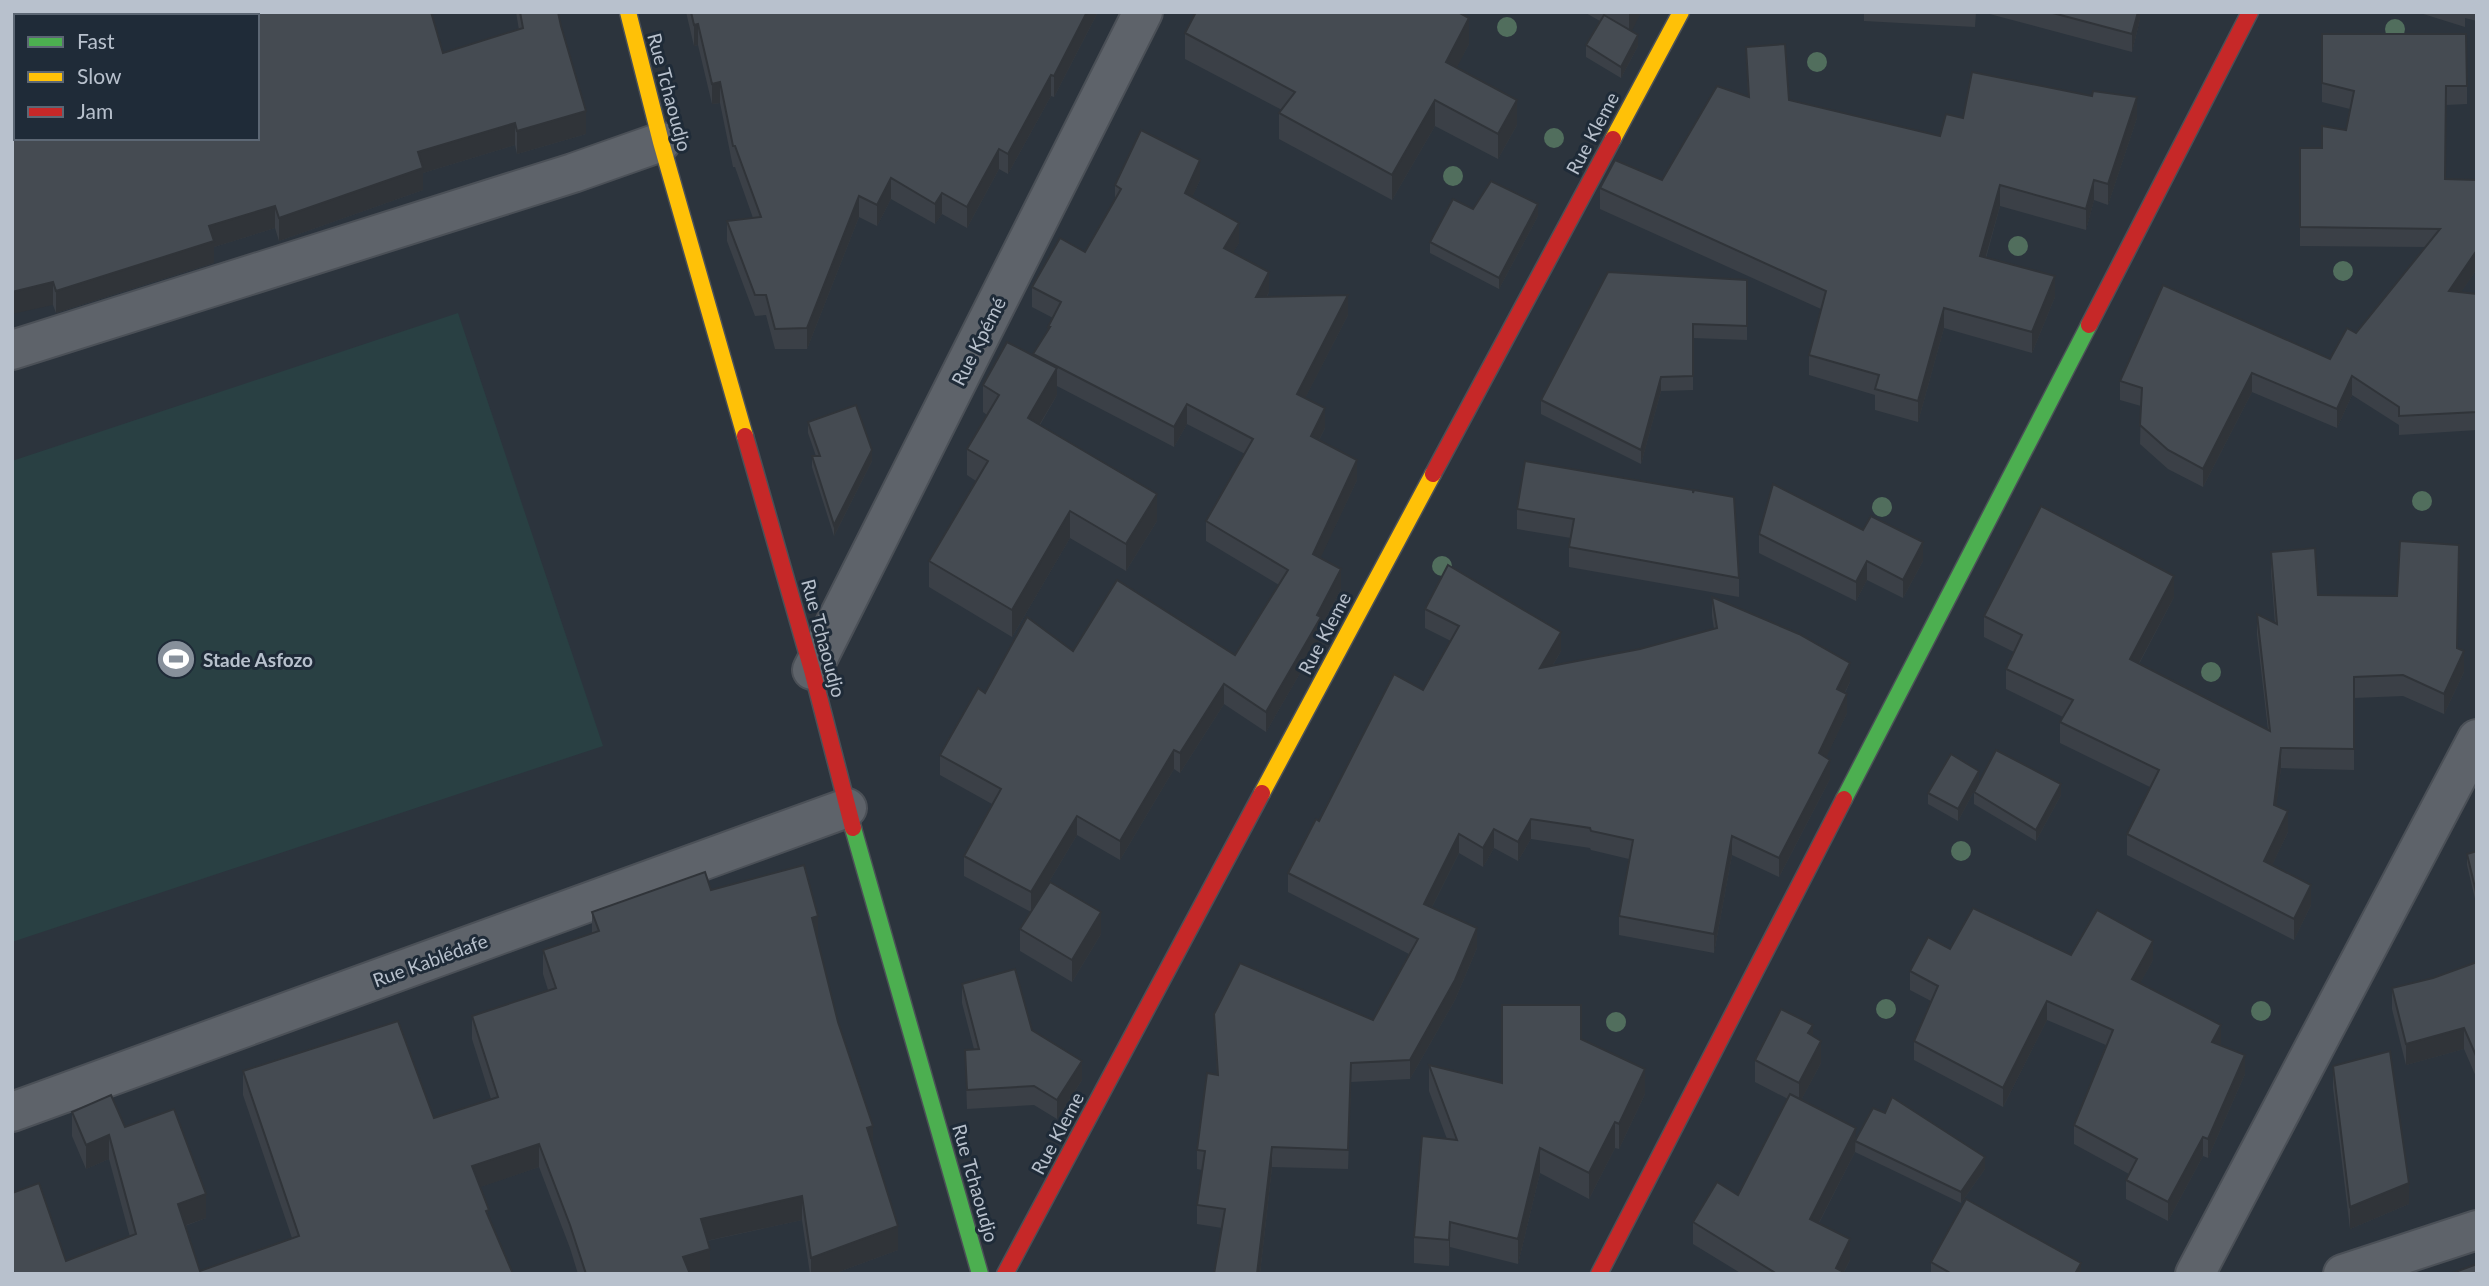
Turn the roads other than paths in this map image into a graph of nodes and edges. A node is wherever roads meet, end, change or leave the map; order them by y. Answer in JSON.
{"nodes":[{"id":1,"x":628,"y":12,"type":"edge"},
{"id":2,"x":1143,"y":12,"type":"edge"},
{"id":3,"x":1681,"y":12,"type":"edge"},
{"id":4,"x":2250,"y":12,"type":"edge"},
{"id":5,"x":661,"y":142,"type":"junction"},
{"id":6,"x":12,"y":350,"type":"edge"},
{"id":7,"x":812,"y":670,"type":"junction"},
{"id":8,"x":2477,"y":739,"type":"edge"},
{"id":9,"x":847,"y":808,"type":"junction"},
{"id":10,"x":12,"y":1112,"type":"edge"},
{"id":11,"x":2477,"y":1230,"type":"edge"},
{"id":12,"x":980,"y":1274,"type":"edge"},
{"id":13,"x":1005,"y":1274,"type":"edge"},
{"id":14,"x":1599,"y":1274,"type":"edge"},
{"id":15,"x":2195,"y":1274,"type":"edge"},
{"id":16,"x":2343,"y":1274,"type":"edge"}],
"edges":[{"from":1,"to":5,"type":"street","name":"Rue Tchaoudjo"},
{"from":2,"to":7,"type":"street","name":"Rue Kpémé"},
{"from":3,"to":13,"type":"street","name":"Rue Kleme"},
{"from":4,"to":14,"type":"street"},
{"from":5,"to":6,"type":"street"},
{"from":5,"to":7,"type":"street","name":"Rue Tchaoudjo"},
{"from":7,"to":9,"type":"street","name":"Rue Tchaoudjo"},
{"from":8,"to":15,"type":"street"},
{"from":9,"to":10,"type":"street","name":"Rue Kablédafe"},
{"from":9,"to":12,"type":"street","name":"Rue Tchaoudjo"},
{"from":11,"to":16,"type":"street"}]}
